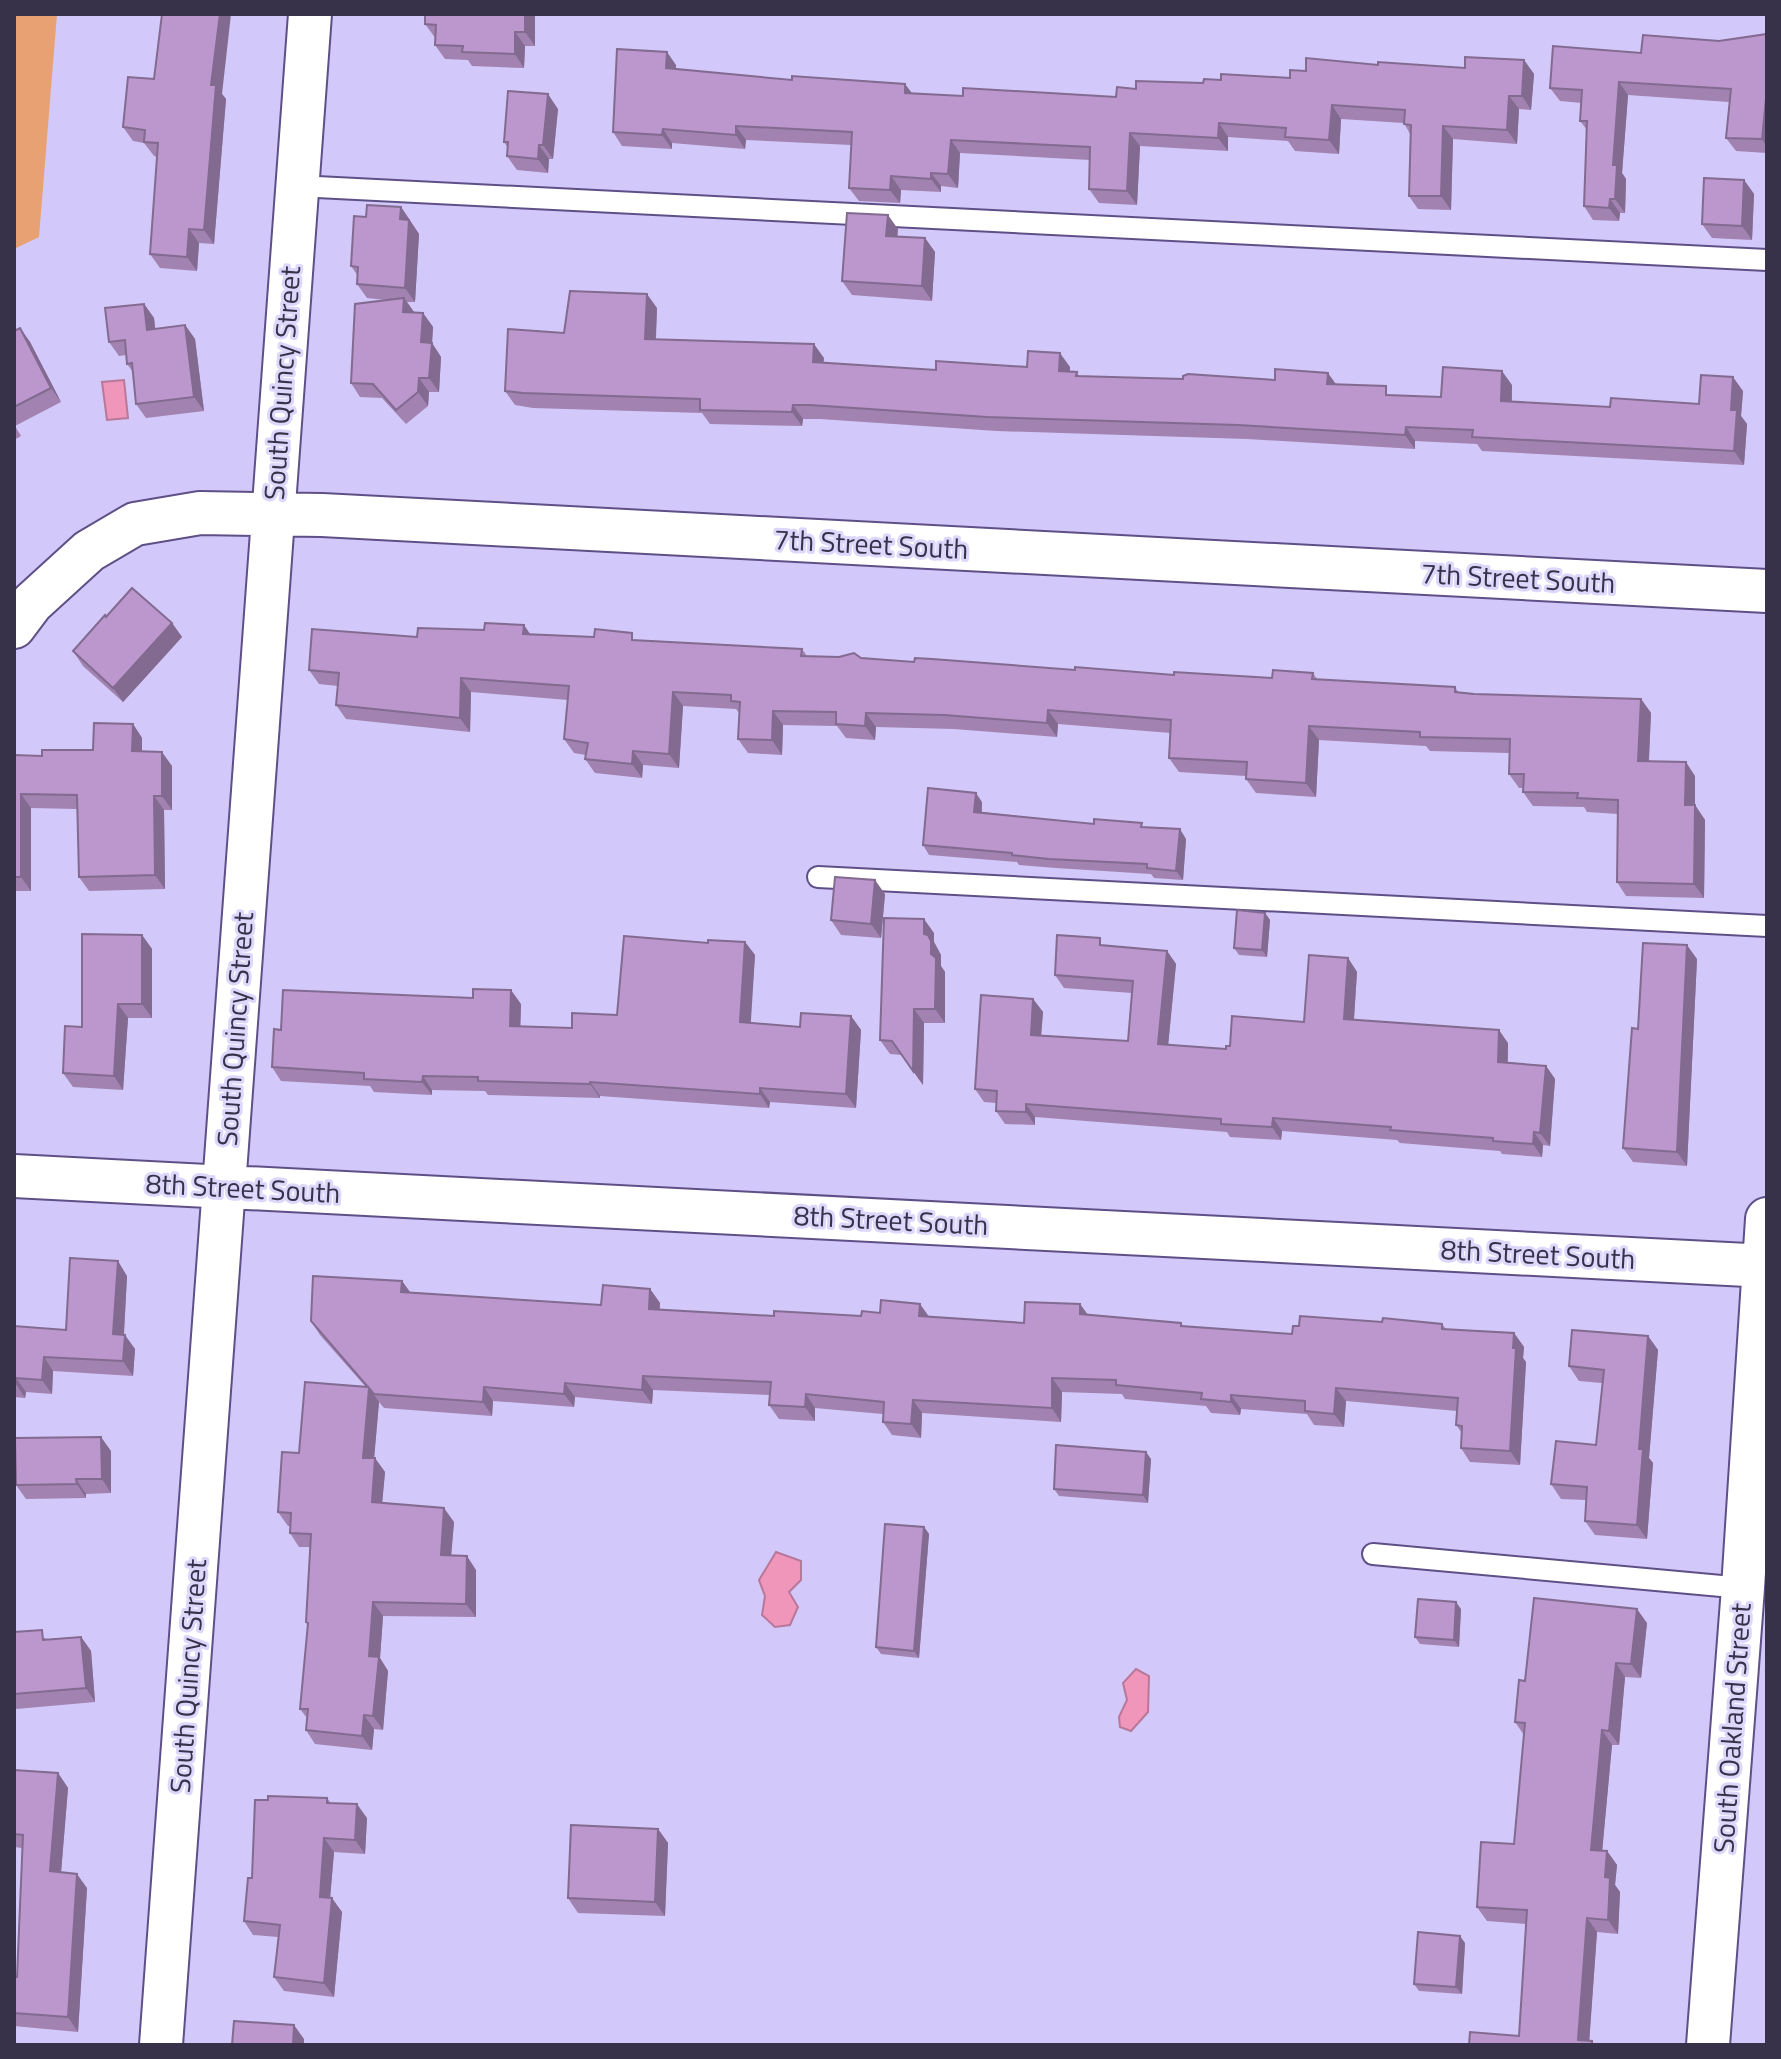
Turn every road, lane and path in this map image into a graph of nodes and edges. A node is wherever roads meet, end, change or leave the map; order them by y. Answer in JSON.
{"nodes":[{"id":1,"x":310,"y":14,"type":"edge"},
{"id":2,"x":297,"y":186,"type":"junction"},
{"id":3,"x":1767,"y":260,"type":"edge"},
{"id":4,"x":272,"y":512,"type":"junction"},
{"id":5,"x":1767,"y":591,"type":"edge"},
{"id":6,"x":14,"y":627,"type":"edge"},
{"id":7,"x":818,"y":877,"type":"dead end"},
{"id":8,"x":1767,"y":926,"type":"edge"},
{"id":9,"x":14,"y":1176,"type":"edge"},
{"id":10,"x":223,"y":1188,"type":"junction"},
{"id":11,"x":1767,"y":1219,"type":"edge"},
{"id":12,"x":1765,"y":1266,"type":"edge"},
{"id":13,"x":1373,"y":1554,"type":"dead end"},
{"id":14,"x":1743,"y":1588,"type":"junction"},
{"id":15,"x":161,"y":2045,"type":"edge"},
{"id":16,"x":1708,"y":2045,"type":"edge"}],
"edges":[{"from":1,"to":2,"type":"street","name":"South Quincy Street"},
{"from":2,"to":3,"type":"lane"},
{"from":2,"to":4,"type":"street","name":"South Quincy Street"},
{"from":4,"to":5,"type":"street","name":"7th Street South"},
{"from":4,"to":6,"type":"street","name":"7th Street South"},
{"from":4,"to":10,"type":"street","name":"South Quincy Street"},
{"from":7,"to":8,"type":"lane"},
{"from":9,"to":10,"type":"street","name":"8th Street South"},
{"from":10,"to":12,"type":"street","name":"8th Street South"},
{"from":10,"to":15,"type":"street","name":"South Quincy Street"},
{"from":11,"to":12,"type":"street","name":"South Oakland Street"},
{"from":12,"to":14,"type":"street","name":"South Oakland Street"},
{"from":13,"to":14,"type":"lane"},
{"from":14,"to":16,"type":"street","name":"South Oakland Street"}]}
